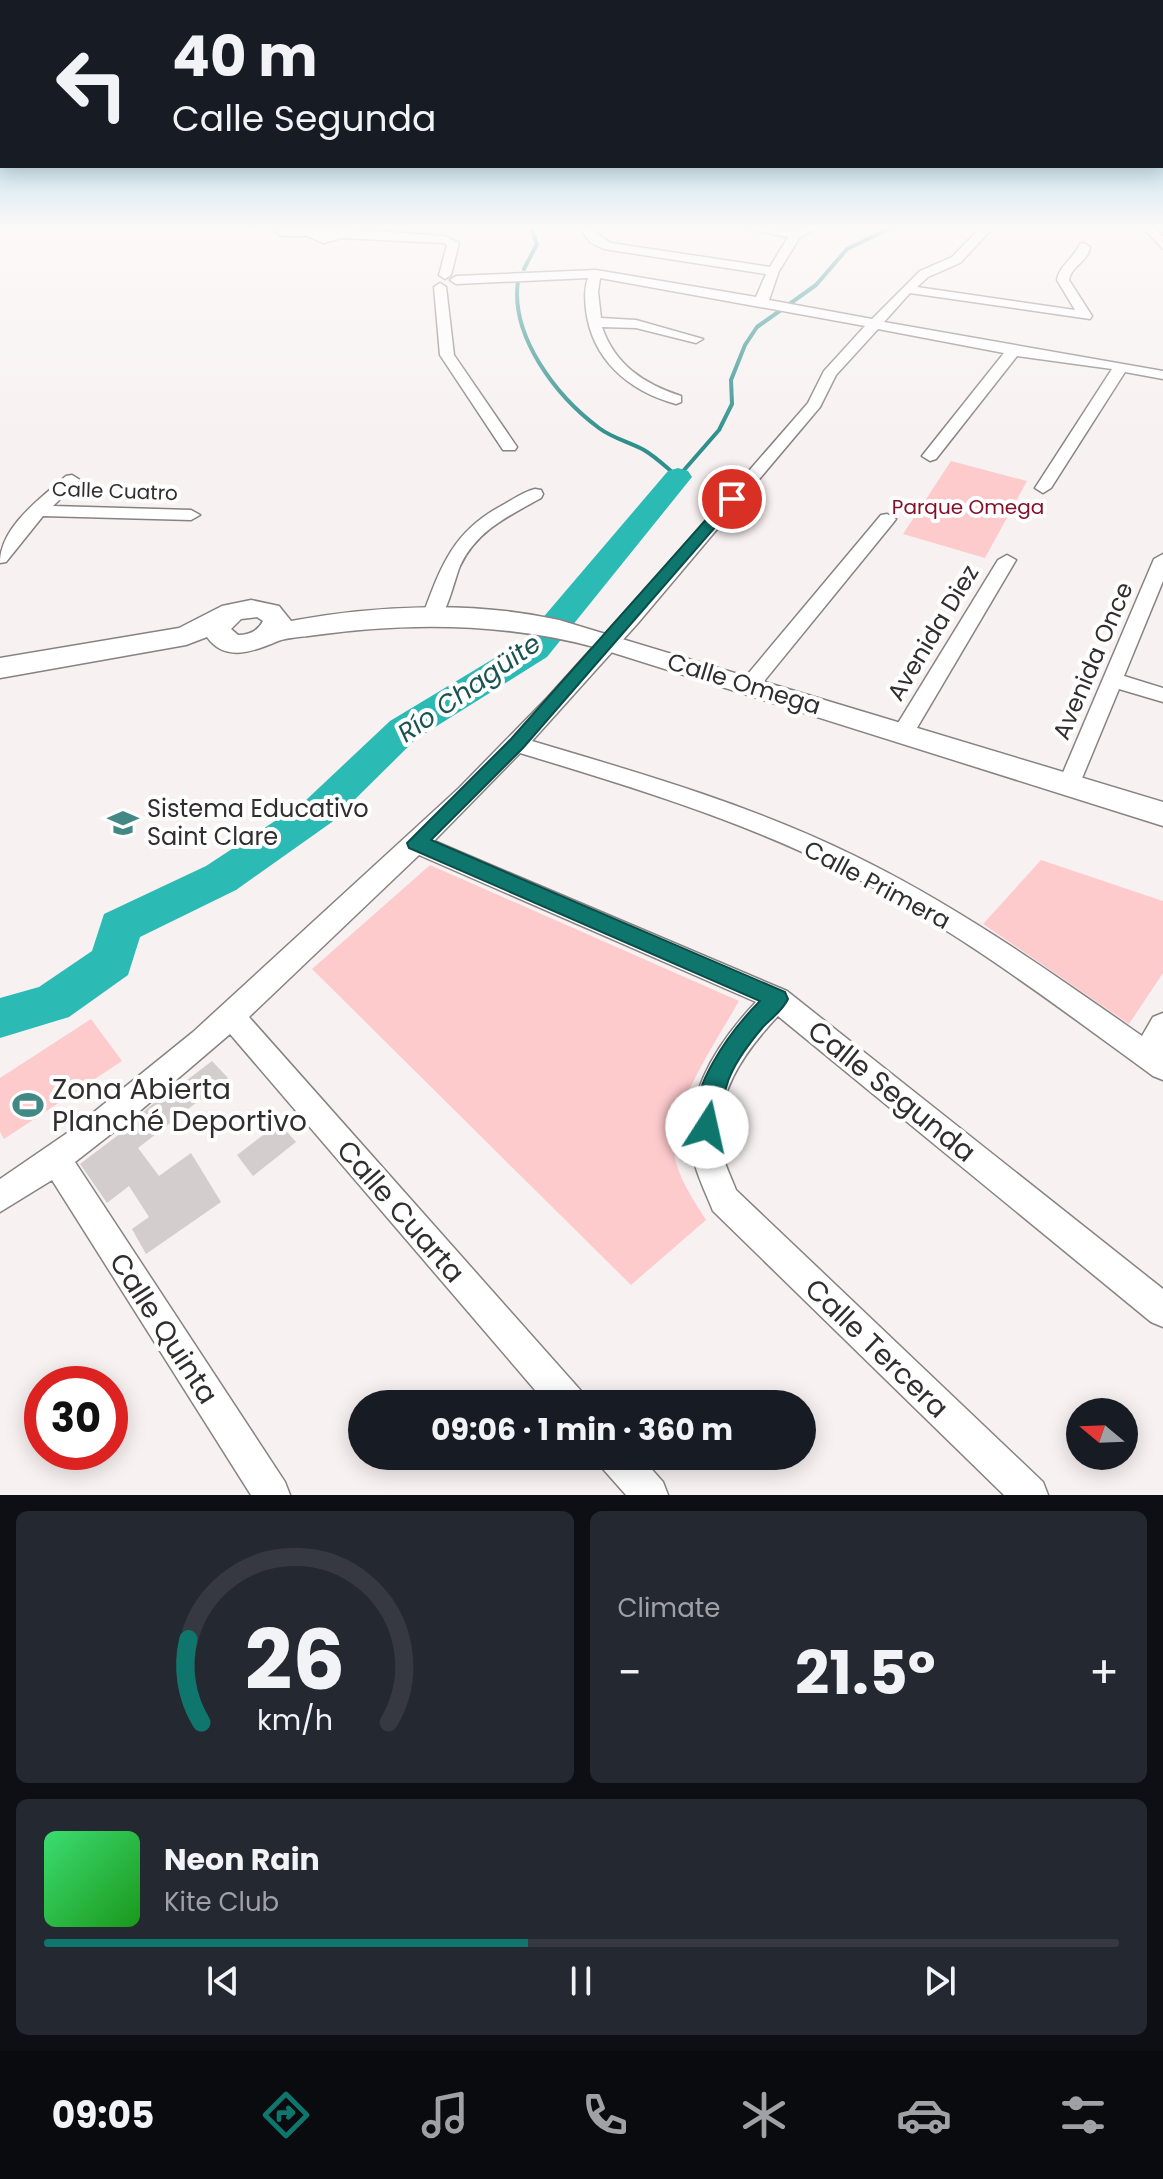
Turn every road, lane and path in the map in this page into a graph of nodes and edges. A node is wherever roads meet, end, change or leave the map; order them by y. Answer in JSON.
{"nodes":[{"id":1,"x":441,"y":297,"type":"edge"},
{"id":2,"x":592,"y":297,"type":"edge"},
{"id":3,"x":731,"y":297,"type":"edge"},
{"id":4,"x":769,"y":297,"type":"edge"},
{"id":5,"x":900,"y":297,"type":"edge"},
{"id":6,"x":958,"y":297,"type":"edge"},
{"id":7,"x":1073,"y":297,"type":"edge"},
{"id":8,"x":768,"y":303,"type":"junction"},
{"id":9,"x":593,"y":322,"type":"junction"},
{"id":10,"x":877,"y":324,"type":"junction"},
{"id":11,"x":696,"y":339,"type":"dead end"},
{"id":12,"x":1013,"y":351,"type":"junction"},
{"id":13,"x":1121,"y":366,"type":"junction"},
{"id":14,"x":1163,"y":375,"type":"edge"},
{"id":15,"x":676,"y":399,"type":"dead end"},
{"id":16,"x":509,"y":447,"type":"dead end"},
{"id":17,"x":930,"y":456,"type":"dead end"},
{"id":18,"x":72,"y":480,"type":"dead end"},
{"id":19,"x":1043,"y":488,"type":"dead end"},
{"id":20,"x":535,"y":494,"type":"dead end"},
{"id":21,"x":38,"y":510,"type":"junction"},
{"id":22,"x":191,"y":515,"type":"dead end"},
{"id":23,"x":887,"y":519,"type":"dead end"},
{"id":24,"x":0,"y":558,"type":"edge"},
{"id":25,"x":1163,"y":559,"type":"edge"},
{"id":26,"x":1007,"y":560,"type":"dead end"},
{"id":27,"x":431,"y":620,"type":"junction"},
{"id":28,"x":608,"y":642,"type":"junction"},
{"id":29,"x":0,"y":668,"type":"edge"},
{"id":30,"x":1114,"y":680,"type":"junction"},
{"id":31,"x":749,"y":686,"type":"junction"},
{"id":32,"x":1163,"y":695,"type":"edge"},
{"id":33,"x":903,"y":733,"type":"junction"},
{"id":34,"x":517,"y":744,"type":"junction"},
{"id":35,"x":1070,"y":782,"type":"junction"},
{"id":36,"x":1163,"y":814,"type":"edge"},
{"id":37,"x":416,"y":843,"type":"junction"},
{"id":38,"x":777,"y":999,"type":"junction"},
{"id":39,"x":232,"y":1017,"type":"junction"},
{"id":40,"x":1163,"y":1025,"type":"edge"},
{"id":41,"x":1154,"y":1061,"type":"edge"},
{"id":42,"x":57,"y":1161,"type":"junction"},
{"id":43,"x":0,"y":1197,"type":"edge"},
{"id":44,"x":1163,"y":1310,"type":"edge"},
{"id":45,"x":558,"y":1390,"type":"edge"},
{"id":46,"x":628,"y":1470,"type":"edge"},
{"id":47,"x":272,"y":1495,"type":"edge"},
{"id":48,"x":650,"y":1495,"type":"edge"},
{"id":49,"x":1030,"y":1495,"type":"edge"}],
"edges":[{"from":1,"to":16,"type":"street"},
{"from":2,"to":9,"type":"street"},
{"from":3,"to":8,"type":"street"},
{"from":4,"to":8,"type":"street"},
{"from":5,"to":10,"type":"street"},
{"from":6,"to":7,"type":"street"},
{"from":8,"to":10,"type":"street"},
{"from":9,"to":11,"type":"street"},
{"from":9,"to":15,"type":"street"},
{"from":10,"to":12,"type":"street"},
{"from":10,"to":28,"type":"street"},
{"from":12,"to":13,"type":"street"},
{"from":12,"to":17,"type":"street"},
{"from":13,"to":14,"type":"street"},
{"from":13,"to":19,"type":"street"},
{"from":18,"to":21,"type":"street"},
{"from":20,"to":27,"type":"street"},
{"from":21,"to":22,"type":"street","name":"Calle Cuatro"},
{"from":21,"to":24,"type":"street"},
{"from":23,"to":31,"type":"street"},
{"from":25,"to":30,"type":"street","name":"Avenida Once"},
{"from":26,"to":33,"type":"street","name":"Avenida Diez"},
{"from":27,"to":28,"type":"street","name":"Calle Omega"},
{"from":27,"to":29,"type":"street","name":"Calle Omega"},
{"from":28,"to":31,"type":"street","name":"Calle Omega"},
{"from":28,"to":34,"type":"street"},
{"from":30,"to":32,"type":"street"},
{"from":30,"to":35,"type":"street","name":"Avenida Once"},
{"from":31,"to":33,"type":"street","name":"Calle Omega"},
{"from":33,"to":35,"type":"street","name":"Calle Omega"},
{"from":34,"to":37,"type":"street"},
{"from":34,"to":41,"type":"street","name":"Calle Primera"},
{"from":35,"to":36,"type":"street","name":"Calle Omega"},
{"from":37,"to":38,"type":"street","name":"Calle Segunda"},
{"from":37,"to":39,"type":"street"},
{"from":38,"to":44,"type":"street","name":"Calle Segunda"},
{"from":38,"to":49,"type":"street","name":"Calle Tercera"},
{"from":39,"to":42,"type":"street"},
{"from":39,"to":45,"type":"street","name":"Calle Cuarta"},
{"from":40,"to":41,"type":"street"},
{"from":42,"to":43,"type":"street"},
{"from":42,"to":47,"type":"street","name":"Calle Quinta"},
{"from":46,"to":48,"type":"street"}]}
